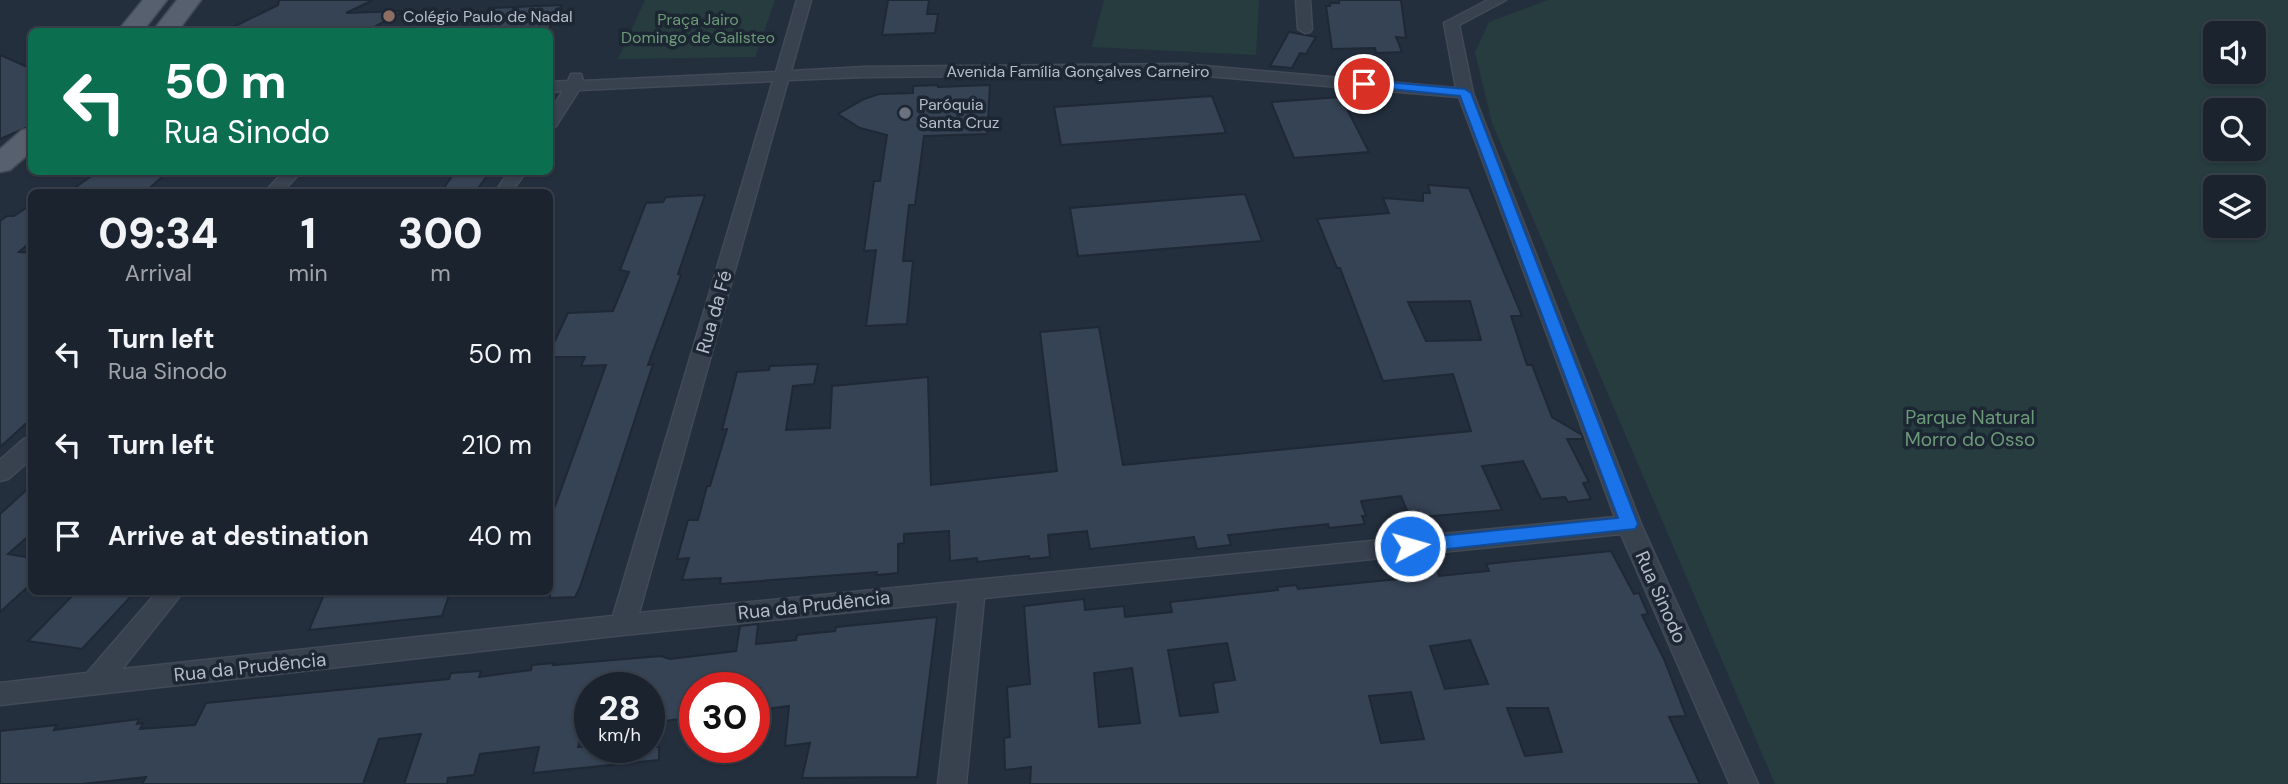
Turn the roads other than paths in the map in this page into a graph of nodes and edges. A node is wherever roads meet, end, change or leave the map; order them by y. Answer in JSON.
{"nodes":[{"id":1,"x":155,"y":0,"type":"edge"},
{"id":2,"x":189,"y":0,"type":"edge"},
{"id":3,"x":804,"y":0,"type":"edge"},
{"id":4,"x":1303,"y":0,"type":"edge"},
{"id":5,"x":1499,"y":0,"type":"edge"},
{"id":6,"x":132,"y":28,"type":"edge"},
{"id":7,"x":167,"y":28,"type":"edge"},
{"id":8,"x":1305,"y":29,"type":"dead end"},
{"id":9,"x":783,"y":71,"type":"junction"},
{"id":10,"x":553,"y":74,"type":"edge"},
{"id":11,"x":576,"y":79,"type":"junction"},
{"id":12,"x":553,"y":86,"type":"edge"},
{"id":13,"x":1465,"y":93,"type":"junction"},
{"id":14,"x":553,"y":118,"type":"edge"},
{"id":15,"x":28,"y":140,"type":"edge"},
{"id":16,"x":0,"y":164,"type":"edge"},
{"id":17,"x":28,"y":171,"type":"edge"},
{"id":18,"x":289,"y":175,"type":"edge"},
{"id":19,"x":276,"y":189,"type":"edge"},
{"id":20,"x":0,"y":191,"type":"edge"},
{"id":21,"x":28,"y":448,"type":"edge"},
{"id":22,"x":0,"y":473,"type":"edge"},
{"id":23,"x":1629,"y":524,"type":"junction"},
{"id":24,"x":973,"y":589,"type":"junction"},
{"id":25,"x":168,"y":595,"type":"edge"},
{"id":26,"x":623,"y":625,"type":"junction"},
{"id":27,"x":93,"y":685,"type":"junction"},
{"id":28,"x":0,"y":694,"type":"edge"},
{"id":29,"x":952,"y":784,"type":"edge"},
{"id":30,"x":1744,"y":784,"type":"edge"}],
"edges":[{"from":1,"to":6,"type":"main road"},
{"from":2,"to":7,"type":"main road"},
{"from":3,"to":9,"type":"street","name":"Rua da Fé"},
{"from":4,"to":8,"type":"street"},
{"from":5,"to":13,"type":"street","name":"Rua Sinodo"},
{"from":9,"to":11,"type":"street","name":"Avenida Família Gonçalves Carneiro"},
{"from":9,"to":13,"type":"street","name":"Avenida Família Gonçalves Carneiro"},
{"from":9,"to":26,"type":"street","name":"Rua da Fé"},
{"from":10,"to":11,"type":"street","name":"Avenida Família Gonçalves Carneiro"},
{"from":11,"to":12,"type":"street","name":"Avenida Família Gonçalves Carneiro"},
{"from":11,"to":14,"type":"street"},
{"from":13,"to":23,"type":"street","name":"Rua Sinodo"},
{"from":15,"to":16,"type":"main road"},
{"from":17,"to":20,"type":"main road"},
{"from":18,"to":19,"type":"street"},
{"from":21,"to":22,"type":"street"},
{"from":23,"to":24,"type":"street","name":"Rua da Prudência"},
{"from":23,"to":30,"type":"street","name":"Rua Sinodo"},
{"from":24,"to":26,"type":"street","name":"Rua da Prudência"},
{"from":24,"to":29,"type":"street"},
{"from":25,"to":27,"type":"street"},
{"from":26,"to":27,"type":"street","name":"Rua da Prudência"},
{"from":27,"to":28,"type":"street","name":"Rua da Prudência"}]}
